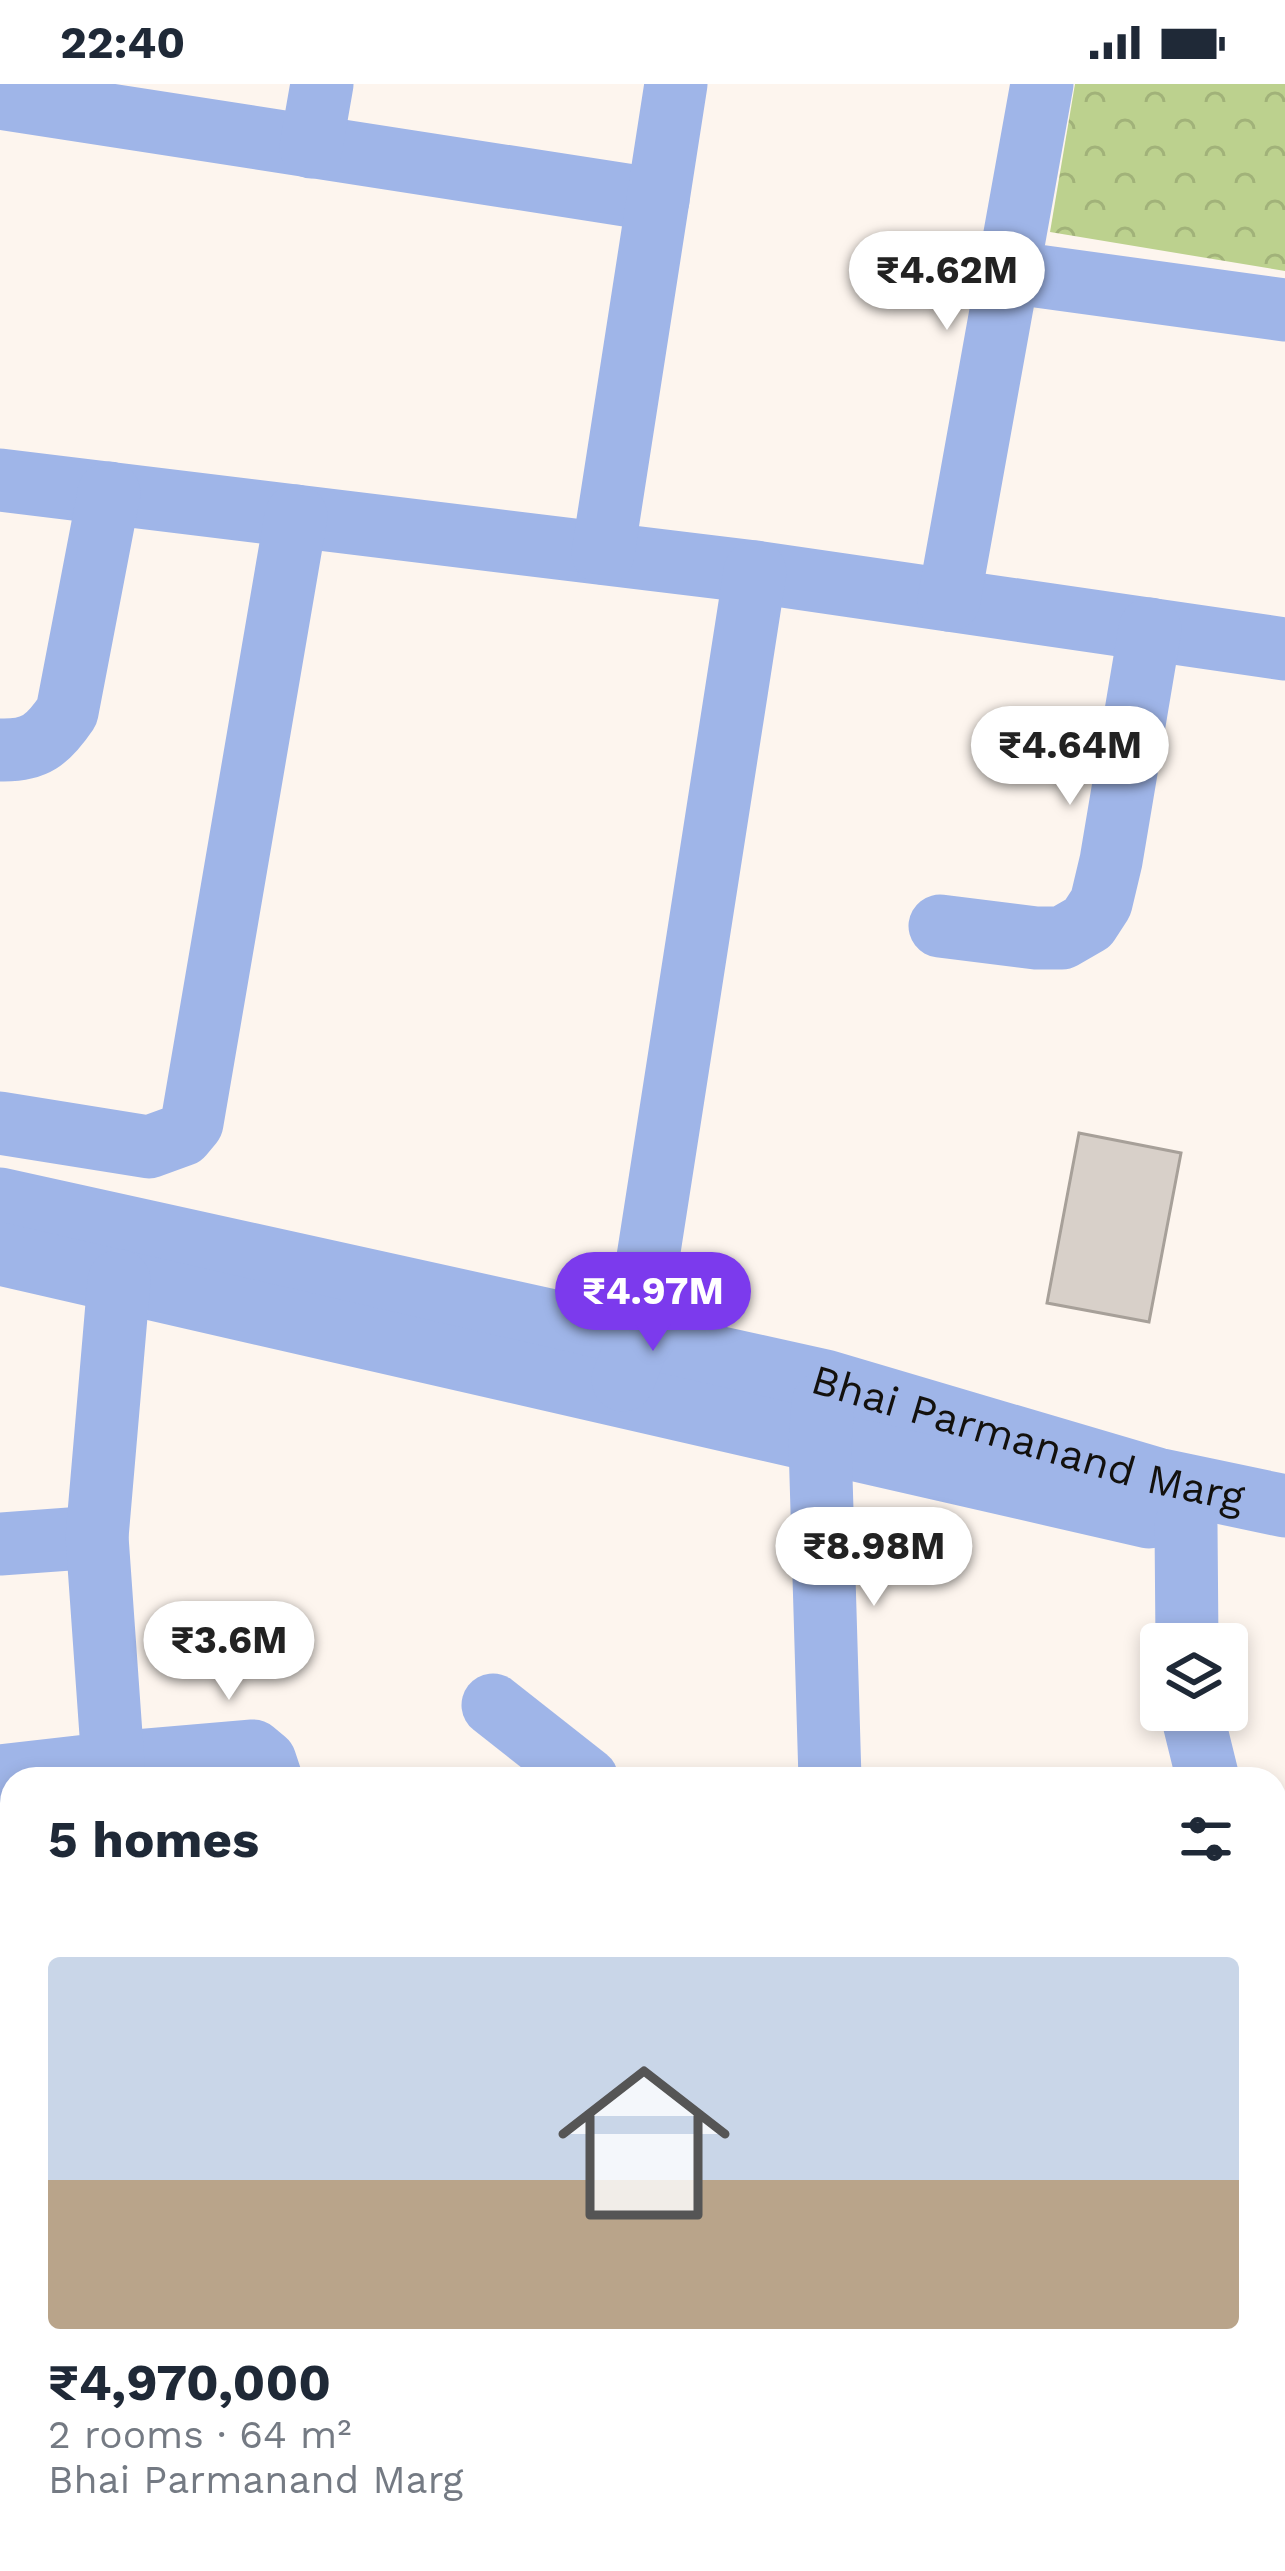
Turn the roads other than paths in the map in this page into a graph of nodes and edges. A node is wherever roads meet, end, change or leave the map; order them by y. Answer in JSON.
{"nodes":[{"id":1,"x":322,"y":84,"type":"edge"},
{"id":2,"x":676,"y":84,"type":"edge"},
{"id":3,"x":1042,"y":84,"type":"edge"},
{"id":4,"x":0,"y":98,"type":"edge"},
{"id":5,"x":311,"y":146,"type":"junction"},
{"id":6,"x":658,"y":200,"type":"junction"},
{"id":7,"x":1008,"y":272,"type":"junction"},
{"id":8,"x":1285,"y":310,"type":"edge"},
{"id":9,"x":0,"y":480,"type":"edge"},
{"id":10,"x":109,"y":493,"type":"junction"},
{"id":11,"x":296,"y":516,"type":"junction"},
{"id":12,"x":603,"y":554,"type":"junction"},
{"id":13,"x":755,"y":572,"type":"junction"},
{"id":14,"x":949,"y":600,"type":"junction"},
{"id":15,"x":1150,"y":629,"type":"junction"},
{"id":16,"x":1285,"y":649,"type":"edge"},
{"id":17,"x":0,"y":750,"type":"edge"},
{"id":18,"x":940,"y":926,"type":"dead end"},
{"id":19,"x":0,"y":1123,"type":"edge"},
{"id":20,"x":107,"y":1142,"type":"junction"},
{"id":21,"x":0,"y":1199,"type":"edge"},
{"id":22,"x":92,"y":1220,"type":"junction"},
{"id":23,"x":0,"y":1254,"type":"edge"},
{"id":24,"x":119,"y":1281,"type":"junction"},
{"id":25,"x":628,"y":1368,"type":"junction"},
{"id":26,"x":825,"y":1381,"type":"junction"},
{"id":27,"x":820,"y":1443,"type":"junction"},
{"id":28,"x":1285,"y":1507,"type":"edge"},
{"id":29,"x":1186,"y":1525,"type":"junction"},
{"id":30,"x":97,"y":1537,"type":"junction"},
{"id":31,"x":0,"y":1544,"type":"edge"},
{"id":32,"x":1285,"y":1548,"type":"edge"},
{"id":33,"x":1187,"y":1623,"type":"edge"},
{"id":34,"x":494,"y":1705,"type":"dead end"},
{"id":35,"x":1196,"y":1731,"type":"edge"},
{"id":36,"x":113,"y":1762,"type":"junction"},
{"id":37,"x":75,"y":1767,"type":"edge"},
{"id":38,"x":267,"y":1767,"type":"edge"},
{"id":39,"x":572,"y":1767,"type":"edge"},
{"id":40,"x":830,"y":1767,"type":"edge"},
{"id":41,"x":1205,"y":1767,"type":"edge"}],
"edges":[{"from":1,"to":5,"type":"street"},
{"from":2,"to":6,"type":"street"},
{"from":3,"to":7,"type":"street"},
{"from":4,"to":5,"type":"street"},
{"from":5,"to":6,"type":"street"},
{"from":6,"to":12,"type":"street"},
{"from":7,"to":8,"type":"street"},
{"from":7,"to":14,"type":"street"},
{"from":9,"to":10,"type":"street"},
{"from":10,"to":11,"type":"street"},
{"from":10,"to":17,"type":"street"},
{"from":11,"to":12,"type":"street"},
{"from":11,"to":20,"type":"street"},
{"from":12,"to":13,"type":"street"},
{"from":13,"to":14,"type":"street"},
{"from":13,"to":25,"type":"street"},
{"from":14,"to":15,"type":"street"},
{"from":15,"to":16,"type":"street"},
{"from":15,"to":18,"type":"street"},
{"from":19,"to":20,"type":"street"},
{"from":20,"to":22,"type":"street"},
{"from":21,"to":22,"type":"street","name":"Bhai Parmanand Marg"},
{"from":22,"to":25,"type":"street","name":"Bhai Parmanand Marg"},
{"from":23,"to":24,"type":"street","name":"Bhai Parmanand Marg"},
{"from":24,"to":25,"type":"street","name":"Bhai Parmanand Marg"},
{"from":24,"to":30,"type":"street"},
{"from":25,"to":26,"type":"street","name":"Bhai Parmanand Marg"},
{"from":25,"to":27,"type":"street","name":"Bhai Parmanand Marg"},
{"from":26,"to":27,"type":"street"},
{"from":26,"to":28,"type":"street","name":"Bhai Parmanand Marg"},
{"from":27,"to":29,"type":"street","name":"Bhai Parmanand Marg"},
{"from":27,"to":40,"type":"street"},
{"from":29,"to":32,"type":"street","name":"Bhai Parmanand Marg"},
{"from":29,"to":33,"type":"street"},
{"from":30,"to":31,"type":"street"},
{"from":30,"to":36,"type":"street"},
{"from":34,"to":39,"type":"street"},
{"from":35,"to":41,"type":"street"},
{"from":36,"to":37,"type":"street"},
{"from":36,"to":38,"type":"street"}]}
